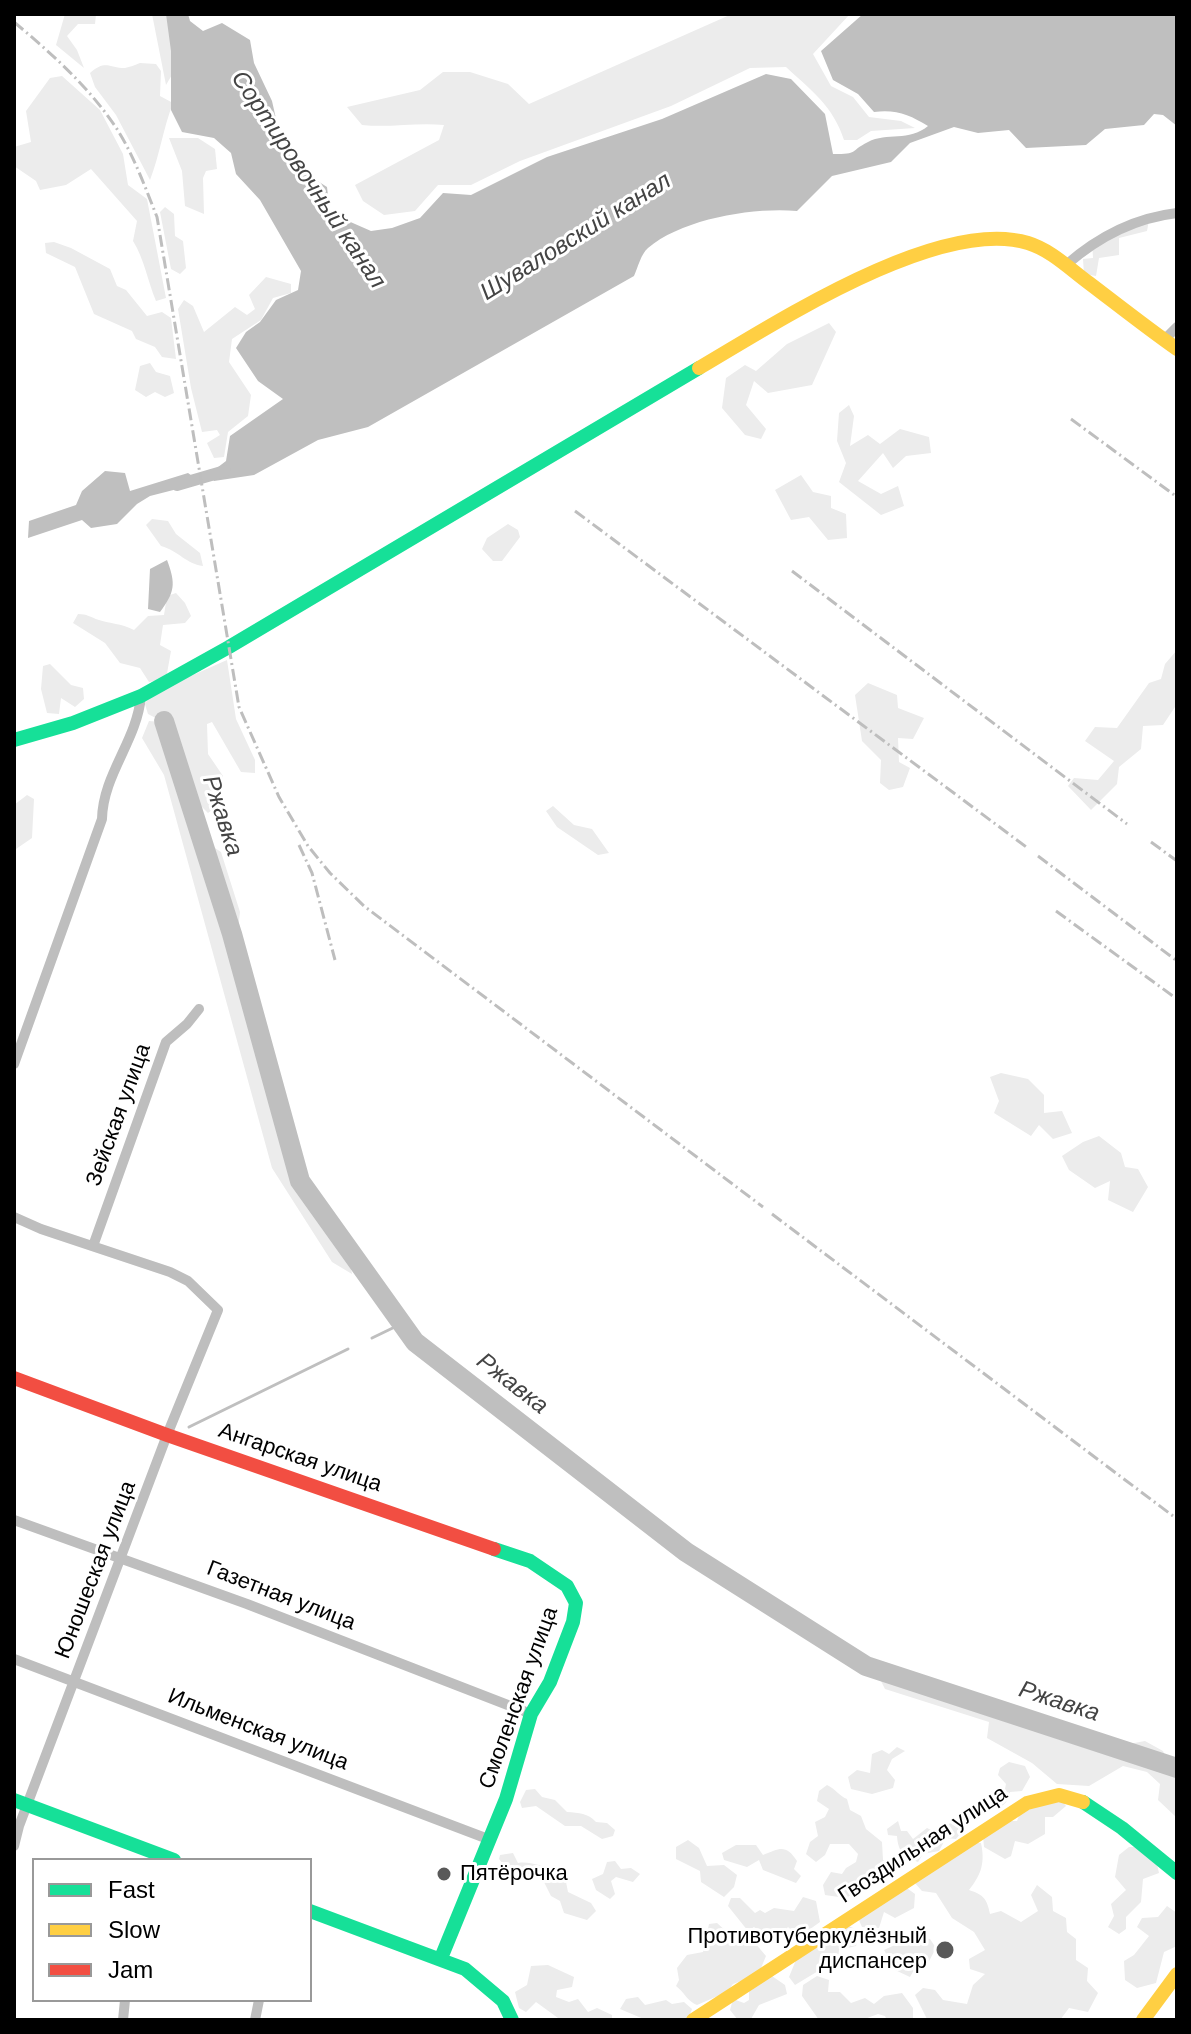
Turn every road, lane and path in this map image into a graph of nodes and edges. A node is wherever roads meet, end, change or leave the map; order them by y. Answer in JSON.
{"nodes":[{"id":1,"x":1177,"y":213,"type":"edge"},
{"id":2,"x":1066,"y":265,"type":"junction"},
{"id":3,"x":1177,"y":327,"type":"edge"},
{"id":4,"x":1164,"y":340,"type":"junction"},
{"id":5,"x":1177,"y":349,"type":"edge"},
{"id":6,"x":141,"y":696,"type":"junction"},
{"id":7,"x":14,"y":740,"type":"edge"},
{"id":8,"x":199,"y":1009,"type":"dead end"},
{"id":9,"x":14,"y":1064,"type":"edge"},
{"id":10,"x":14,"y":1217,"type":"edge"},
{"id":11,"x":93,"y":1246,"type":"junction"},
{"id":12,"x":14,"y":1378,"type":"edge"},
{"id":13,"x":167,"y":1435,"type":"junction"},
{"id":14,"x":14,"y":1520,"type":"edge"},
{"id":15,"x":122,"y":1559,"type":"junction"},
{"id":16,"x":567,"y":1586,"type":"joint"},
{"id":17,"x":14,"y":1659,"type":"edge"},
{"id":18,"x":75,"y":1681,"type":"junction"},
{"id":19,"x":531,"y":1714,"type":"junction"},
{"id":20,"x":21,"y":1802,"type":"edge"},
{"id":21,"x":488,"y":1839,"type":"junction"},
{"id":22,"x":14,"y":1846,"type":"edge"},
{"id":23,"x":157,"y":1857,"type":"edge"},
{"id":24,"x":1177,"y":1873,"type":"edge"},
{"id":25,"x":312,"y":1912,"type":"edge"},
{"id":26,"x":441,"y":1958,"type":"junction"},
{"id":27,"x":1177,"y":1974,"type":"edge"},
{"id":28,"x":512,"y":2020,"type":"edge"},
{"id":29,"x":693,"y":2020,"type":"edge"},
{"id":30,"x":1143,"y":2020,"type":"edge"}],
"edges":[{"from":1,"to":2,"type":"street"},
{"from":2,"to":4,"type":"street"},
{"from":2,"to":6,"type":"street"},
{"from":3,"to":4,"type":"street"},
{"from":4,"to":5,"type":"street"},
{"from":6,"to":7,"type":"street"},
{"from":6,"to":9,"type":"street"},
{"from":8,"to":11,"type":"street","name":"Зейская улица"},
{"from":10,"to":11,"type":"street"},
{"from":11,"to":13,"type":"street","name":"Юношеская улица"},
{"from":12,"to":13,"type":"street","name":"Ангарская улица"},
{"from":13,"to":15,"type":"street","name":"Юношеская улица"},
{"from":13,"to":16,"type":"street","name":"Ангарская улица"},
{"from":14,"to":15,"type":"street","name":"Газетная улица"},
{"from":15,"to":18,"type":"street","name":"Юношеская улица"},
{"from":15,"to":19,"type":"street","name":"Газетная улица"},
{"from":16,"to":19,"type":"street","name":"Смоленская улица"},
{"from":17,"to":18,"type":"street","name":"Ильменская улица"},
{"from":18,"to":20,"type":"street","name":"Юношеская улица"},
{"from":18,"to":21,"type":"street","name":"Ильменская улица"},
{"from":19,"to":21,"type":"street","name":"Смоленская улица"},
{"from":20,"to":22,"type":"street","name":"Юношеская улица"},
{"from":20,"to":23,"type":"street"},
{"from":21,"to":26,"type":"street","name":"Смоленская улица"},
{"from":24,"to":29,"type":"street","name":"Гвоздильная улица"},
{"from":25,"to":26,"type":"street"},
{"from":26,"to":28,"type":"street"},
{"from":27,"to":30,"type":"street"}]}
